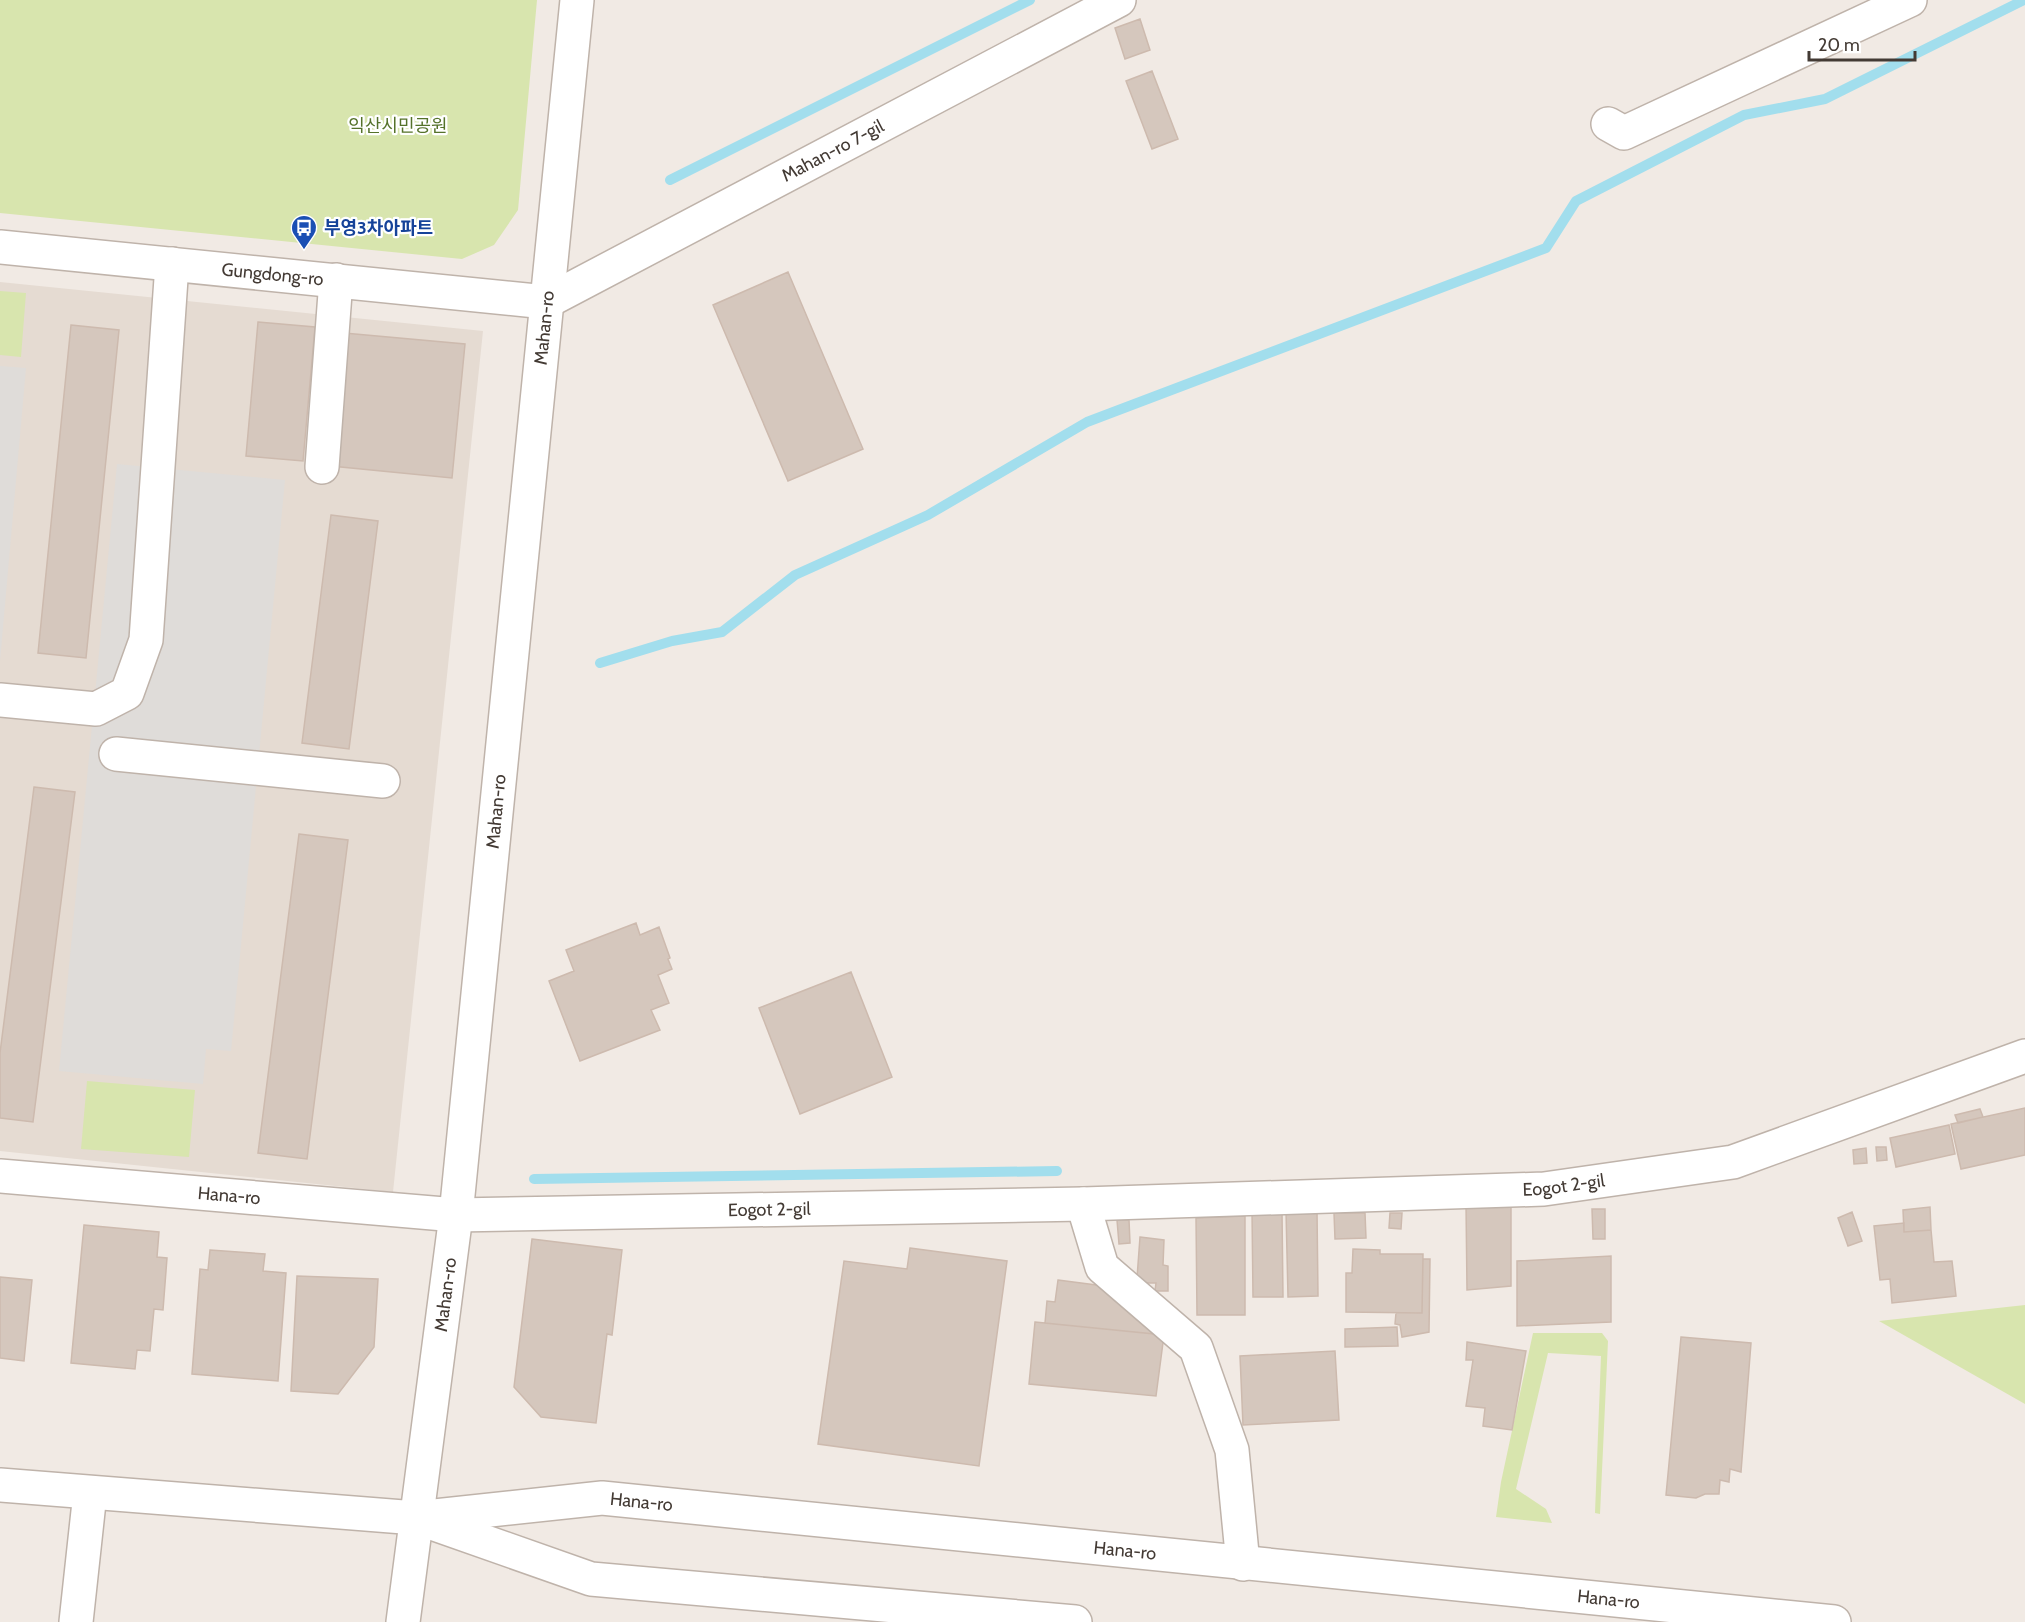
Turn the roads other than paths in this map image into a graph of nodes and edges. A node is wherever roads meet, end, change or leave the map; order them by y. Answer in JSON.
{"nodes":[{"id":1,"x":577,"y":0,"type":"edge"},
{"id":2,"x":1119,"y":0,"type":"edge"},
{"id":3,"x":1910,"y":0,"type":"edge"},
{"id":4,"x":1608,"y":124,"type":"dead end"},
{"id":5,"x":0,"y":247,"type":"edge"},
{"id":6,"x":172,"y":264,"type":"junction"},
{"id":7,"x":336,"y":280,"type":"junction"},
{"id":8,"x":546,"y":302,"type":"junction"},
{"id":9,"x":322,"y":467,"type":"dead end"},
{"id":10,"x":0,"y":700,"type":"edge"},
{"id":11,"x":116,"y":754,"type":"dead end"},
{"id":12,"x":383,"y":781,"type":"dead end"},
{"id":13,"x":2025,"y":1056,"type":"edge"},
{"id":14,"x":0,"y":1176,"type":"edge"},
{"id":15,"x":1083,"y":1204,"type":"junction"},
{"id":16,"x":456,"y":1215,"type":"junction"},
{"id":17,"x":0,"y":1485,"type":"edge"},
{"id":18,"x":90,"y":1493,"type":"junction"},
{"id":19,"x":416,"y":1518,"type":"junction"},
{"id":20,"x":1243,"y":1564,"type":"junction"},
{"id":21,"x":76,"y":1622,"type":"edge"},
{"id":22,"x":404,"y":1622,"type":"edge"},
{"id":23,"x":1075,"y":1622,"type":"edge"},
{"id":24,"x":1834,"y":1622,"type":"edge"}],
"edges":[{"from":1,"to":8,"type":"street","name":"Mahan-ro"},
{"from":2,"to":8,"type":"street","name":"Mahan-ro 7-gil"},
{"from":3,"to":4,"type":"street"},
{"from":5,"to":6,"type":"street","name":"Gungdong-ro"},
{"from":6,"to":7,"type":"street","name":"Gungdong-ro"},
{"from":6,"to":10,"type":"street"},
{"from":7,"to":8,"type":"street","name":"Gungdong-ro"},
{"from":7,"to":9,"type":"street"},
{"from":8,"to":16,"type":"street","name":"Mahan-ro"},
{"from":11,"to":12,"type":"street"},
{"from":13,"to":15,"type":"street","name":"Eogot 2-gil"},
{"from":14,"to":16,"type":"street","name":"Hana-ro"},
{"from":15,"to":16,"type":"street","name":"Eogot 2-gil"},
{"from":15,"to":20,"type":"street"},
{"from":16,"to":19,"type":"street","name":"Mahan-ro"},
{"from":17,"to":18,"type":"street","name":"Hana-ro"},
{"from":18,"to":19,"type":"street","name":"Hana-ro"},
{"from":18,"to":21,"type":"street"},
{"from":19,"to":20,"type":"street","name":"Hana-ro"},
{"from":19,"to":22,"type":"street","name":"Mahan-ro"},
{"from":19,"to":23,"type":"street","name":"Hana-ro"},
{"from":20,"to":24,"type":"street","name":"Hana-ro"}]}
